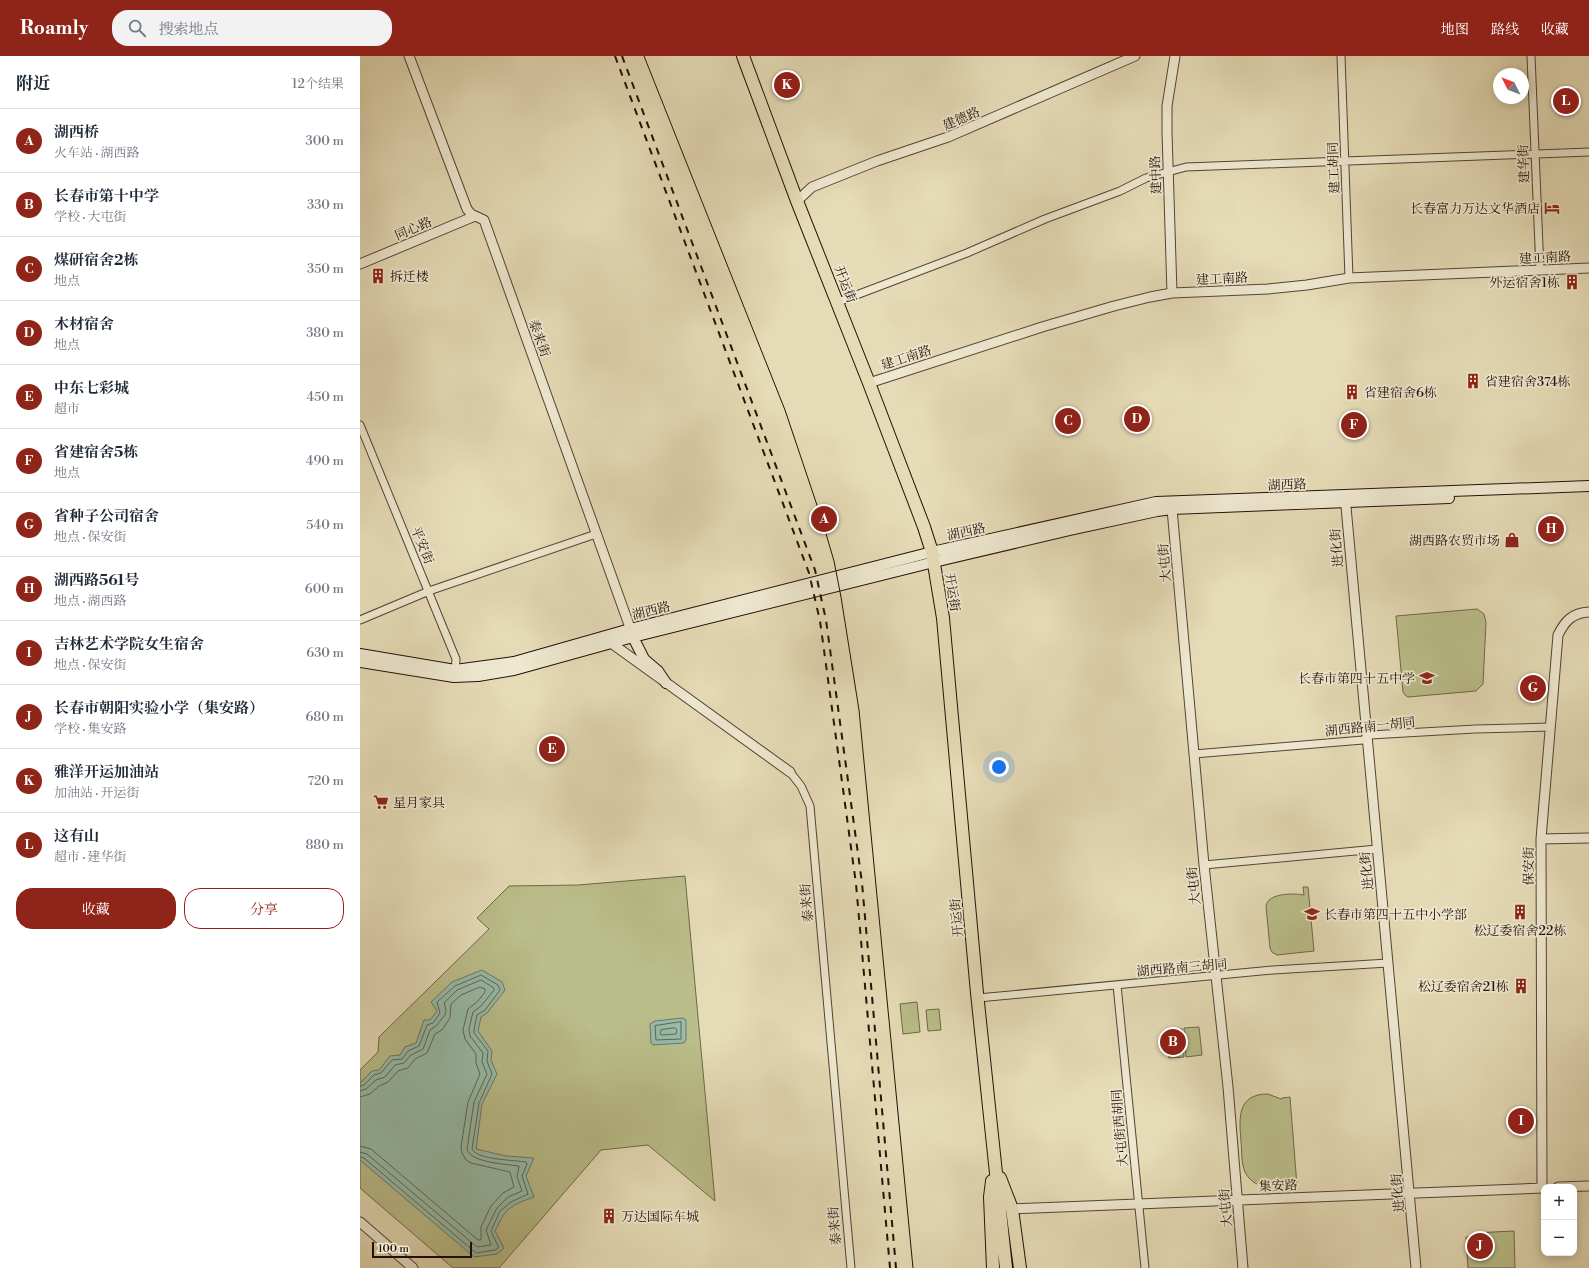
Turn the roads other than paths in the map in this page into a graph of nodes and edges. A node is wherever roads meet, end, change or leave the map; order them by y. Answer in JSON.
{"nodes":[{"id":1,"x":409,"y":56,"type":"edge"},
{"id":2,"x":743,"y":56,"type":"edge"},
{"id":3,"x":1135,"y":56,"type":"edge"},
{"id":4,"x":1175,"y":56,"type":"edge"},
{"id":5,"x":1341,"y":56,"type":"edge"},
{"id":6,"x":1532,"y":56,"type":"edge"},
{"id":7,"x":1589,"y":152,"type":"edge"},
{"id":8,"x":1535,"y":155,"type":"junction"},
{"id":9,"x":1345,"y":162,"type":"junction"},
{"id":10,"x":1168,"y":171,"type":"junction"},
{"id":11,"x":797,"y":201,"type":"junction"},
{"id":12,"x":467,"y":209,"type":"junction"},
{"id":13,"x":475,"y":216,"type":"junction"},
{"id":14,"x":463,"y":221,"type":"junction"},
{"id":15,"x":360,"y":264,"type":"edge"},
{"id":16,"x":1589,"y":268,"type":"edge"},
{"id":17,"x":1540,"y":270,"type":"junction"},
{"id":18,"x":1349,"y":278,"type":"junction"},
{"id":19,"x":1172,"y":293,"type":"junction"},
{"id":20,"x":838,"y":302,"type":"junction"},
{"id":21,"x":869,"y":383,"type":"junction"},
{"id":22,"x":360,"y":425,"type":"edge"},
{"id":23,"x":1589,"y":486,"type":"edge"},
{"id":24,"x":1589,"y":492,"type":"edge"},
{"id":25,"x":1345,"y":499,"type":"junction"},
{"id":26,"x":1171,"y":505,"type":"junction"},
{"id":27,"x":596,"y":534,"type":"junction"},
{"id":28,"x":933,"y":557,"type":"junction"},
{"id":29,"x":429,"y":591,"type":"junction"},
{"id":30,"x":1589,"y":612,"type":"edge"},
{"id":31,"x":360,"y":620,"type":"edge"},
{"id":32,"x":632,"y":633,"type":"junction"},
{"id":33,"x":603,"y":637,"type":"junction"},
{"id":34,"x":612,"y":643,"type":"junction"},
{"id":35,"x":360,"y":654,"type":"edge"},
{"id":36,"x":360,"y":662,"type":"edge"},
{"id":37,"x":455,"y":673,"type":"junction"},
{"id":38,"x":666,"y":683,"type":"junction"},
{"id":39,"x":1550,"y":727,"type":"junction"},
{"id":40,"x":1366,"y":738,"type":"junction"},
{"id":41,"x":1194,"y":754,"type":"junction"},
{"id":42,"x":790,"y":772,"type":"joint"},
{"id":43,"x":1589,"y":838,"type":"edge"},
{"id":44,"x":1541,"y":839,"type":"junction"},
{"id":45,"x":1377,"y":849,"type":"junction"},
{"id":46,"x":1204,"y":865,"type":"junction"},
{"id":47,"x":1388,"y":963,"type":"junction"},
{"id":48,"x":1216,"y":976,"type":"junction"},
{"id":49,"x":1117,"y":985,"type":"junction"},
{"id":50,"x":978,"y":998,"type":"junction"},
{"id":51,"x":994,"y":1166,"type":"junction"},
{"id":52,"x":1543,"y":1184,"type":"edge"},
{"id":53,"x":1577,"y":1186,"type":"edge"},
{"id":54,"x":1589,"y":1186,"type":"edge"},
{"id":55,"x":1541,"y":1188,"type":"edge"},
{"id":56,"x":1410,"y":1194,"type":"junction"},
{"id":57,"x":1237,"y":1199,"type":"junction"},
{"id":58,"x":1138,"y":1204,"type":"junction"},
{"id":59,"x":1012,"y":1209,"type":"junction"},
{"id":60,"x":360,"y":1222,"type":"edge"},
{"id":61,"x":413,"y":1268,"type":"edge"},
{"id":62,"x":851,"y":1268,"type":"edge"},
{"id":63,"x":993,"y":1268,"type":"edge"},
{"id":64,"x":1006,"y":1268,"type":"edge"},
{"id":65,"x":1020,"y":1268,"type":"edge"},
{"id":66,"x":1145,"y":1268,"type":"edge"},
{"id":67,"x":1243,"y":1268,"type":"edge"},
{"id":68,"x":1416,"y":1268,"type":"edge"}],
"edges":[{"from":1,"to":12,"type":"street","name":"泰来街"},
{"from":2,"to":11,"type":"main road","name":"开运街"},
{"from":3,"to":11,"type":"street","name":"建德路"},
{"from":4,"to":10,"type":"street","name":"建中路"},
{"from":5,"to":9,"type":"street","name":"建工胡同"},
{"from":6,"to":8,"type":"street","name":"建华街"},
{"from":7,"to":8,"type":"street"},
{"from":8,"to":9,"type":"street"},
{"from":8,"to":17,"type":"street","name":"建华街"},
{"from":9,"to":10,"type":"street"},
{"from":9,"to":18,"type":"street","name":"建工胡同"},
{"from":10,"to":19,"type":"street","name":"建中路"},
{"from":10,"to":20,"type":"street"},
{"from":11,"to":20,"type":"main road","name":"开运街"},
{"from":12,"to":13,"type":"street","name":"泰来街"},
{"from":12,"to":14,"type":"street"},
{"from":13,"to":14,"type":"street","name":"同心路"},
{"from":13,"to":27,"type":"street","name":"泰来街"},
{"from":14,"to":15,"type":"street","name":"同心路"},
{"from":16,"to":17,"type":"street","name":"建工南路"},
{"from":17,"to":18,"type":"street","name":"建工南路"},
{"from":18,"to":19,"type":"street","name":"建工南路"},
{"from":19,"to":21,"type":"street","name":"建工南路"},
{"from":20,"to":21,"type":"main road","name":"开运街"},
{"from":21,"to":28,"type":"main road","name":"开运街"},
{"from":22,"to":29,"type":"street","name":"平安街"},
{"from":23,"to":25,"type":"main road","name":"湖西路"},
{"from":24,"to":25,"type":"main road","name":"湖西路"},
{"from":25,"to":26,"type":"main road","name":"湖西路"},
{"from":25,"to":40,"type":"street","name":"进化街"},
{"from":26,"to":28,"type":"main road","name":"湖西路"},
{"from":26,"to":41,"type":"street","name":"大屯街"},
{"from":27,"to":29,"type":"street"},
{"from":27,"to":32,"type":"street","name":"泰来街"},
{"from":28,"to":32,"type":"main road","name":"湖西路"},
{"from":28,"to":50,"type":"main road","name":"开运街"},
{"from":29,"to":31,"type":"street"},
{"from":29,"to":37,"type":"street","name":"平安街"},
{"from":30,"to":39,"type":"street","name":"保安街"},
{"from":32,"to":33,"type":"main road","name":"湖西路"},
{"from":32,"to":34,"type":"main road","name":"湖西路"},
{"from":32,"to":38,"type":"main road"},
{"from":33,"to":34,"type":"street","name":"泰来街"},
{"from":33,"to":37,"type":"main road","name":"湖西路"},
{"from":34,"to":37,"type":"main road","name":"湖西路"},
{"from":34,"to":38,"type":"street","name":"泰来街"},
{"from":35,"to":37,"type":"main road","name":"湖西路"},
{"from":36,"to":37,"type":"main road","name":"湖西路"},
{"from":38,"to":42,"type":"street","name":"泰来街"},
{"from":39,"to":40,"type":"street","name":"湖西路南一胡同"},
{"from":39,"to":44,"type":"street","name":"保安街"},
{"from":40,"to":41,"type":"street","name":"湖西路南一胡同"},
{"from":40,"to":45,"type":"street","name":"进化街"},
{"from":41,"to":46,"type":"street","name":"大屯街"},
{"from":42,"to":62,"type":"street","name":"泰来街"},
{"from":43,"to":44,"type":"street"},
{"from":44,"to":52,"type":"street","name":"保安街"},
{"from":45,"to":46,"type":"street"},
{"from":45,"to":47,"type":"street","name":"进化街"},
{"from":46,"to":48,"type":"street","name":"大屯街"},
{"from":47,"to":48,"type":"street","name":"湖西路南三胡同"},
{"from":47,"to":56,"type":"street","name":"进化街"},
{"from":48,"to":49,"type":"street","name":"湖西路南三胡同"},
{"from":48,"to":57,"type":"street","name":"大屯街"},
{"from":49,"to":50,"type":"street","name":"湖西路南三胡同"},
{"from":49,"to":58,"type":"street","name":"大屯街西胡同"},
{"from":50,"to":51,"type":"main road","name":"开运街"},
{"from":51,"to":59,"type":"main road","name":"开运街"},
{"from":51,"to":63,"type":"main road","name":"开运街"},
{"from":51,"to":64,"type":"main road","name":"开运街"},
{"from":53,"to":54,"type":"street"},
{"from":55,"to":56,"type":"street","name":"集安路"},
{"from":56,"to":57,"type":"street","name":"集安路"},
{"from":56,"to":68,"type":"street","name":"进化街"},
{"from":57,"to":58,"type":"street","name":"集安路"},
{"from":57,"to":67,"type":"street","name":"大屯街"},
{"from":58,"to":59,"type":"street","name":"集安路"},
{"from":58,"to":66,"type":"street","name":"大屯街西胡同"},
{"from":59,"to":65,"type":"main road","name":"开运街"},
{"from":60,"to":61,"type":"street"}]}
